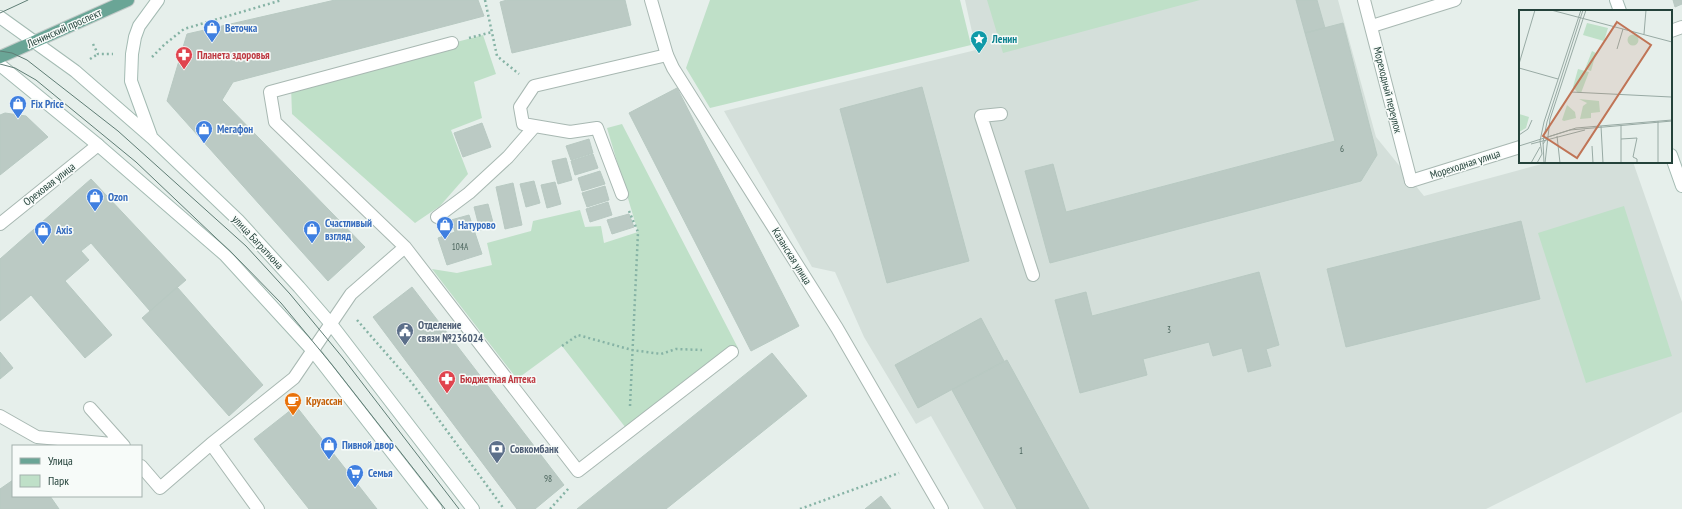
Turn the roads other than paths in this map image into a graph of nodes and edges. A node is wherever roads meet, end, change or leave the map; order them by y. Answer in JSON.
{"nodes":[{"id":1,"x":128,"y":0,"type":"edge"},
{"id":2,"x":158,"y":0,"type":"edge"},
{"id":3,"x":651,"y":0,"type":"edge"},
{"id":4,"x":1364,"y":0,"type":"edge"},
{"id":5,"x":1455,"y":0,"type":"edge"},
{"id":6,"x":1616,"y":0,"type":"edge"},
{"id":7,"x":1620,"y":10,"type":"edge"},
{"id":8,"x":0,"y":17,"type":"edge"},
{"id":9,"x":1372,"y":26,"type":"junction"},
{"id":10,"x":1682,"y":27,"type":"edge"},
{"id":11,"x":1672,"y":31,"type":"edge"},
{"id":12,"x":34,"y":42,"type":"junction"},
{"id":13,"x":452,"y":43,"type":"road end"},
{"id":14,"x":667,"y":55,"type":"junction"},
{"id":15,"x":0,"y":57,"type":"edge"},
{"id":16,"x":0,"y":65,"type":"edge"},
{"id":17,"x":1001,"y":114,"type":"dead end"},
{"id":18,"x":535,"y":126,"type":"junction"},
{"id":19,"x":152,"y":138,"type":"junction"},
{"id":20,"x":98,"y":145,"type":"junction"},
{"id":21,"x":1519,"y":146,"type":"edge"},
{"id":22,"x":1672,"y":158,"type":"edge"},
{"id":23,"x":1411,"y":181,"type":"joint"},
{"id":24,"x":1682,"y":186,"type":"edge"},
{"id":25,"x":622,"y":194,"type":"road end"},
{"id":26,"x":437,"y":217,"type":"dead end"},
{"id":27,"x":0,"y":224,"type":"edge"},
{"id":28,"x":405,"y":247,"type":"junction"},
{"id":29,"x":1033,"y":275,"type":"dead end"},
{"id":30,"x":331,"y":324,"type":"junction"},
{"id":31,"x":312,"y":351,"type":"junction"},
{"id":32,"x":732,"y":352,"type":"road end"},
{"id":33,"x":90,"y":408,"type":"dead end"},
{"id":34,"x":0,"y":416,"type":"edge"},
{"id":35,"x":212,"y":444,"type":"junction"},
{"id":36,"x":113,"y":445,"type":"edge"},
{"id":37,"x":122,"y":445,"type":"edge"},
{"id":38,"x":142,"y":467,"type":"edge"},
{"id":39,"x":258,"y":509,"type":"edge"},
{"id":40,"x":436,"y":509,"type":"edge"},
{"id":41,"x":473,"y":509,"type":"edge"},
{"id":42,"x":942,"y":509,"type":"edge"}],
"edges":[{"from":1,"to":12,"type":"main road","name":"Ленинский проспект"},
{"from":2,"to":19,"type":"main road"},
{"from":3,"to":14,"type":"main road","name":"Казанская улица"},
{"from":4,"to":9,"type":"main road","name":"Мореходный переулок"},
{"from":5,"to":9,"type":"main road"},
{"from":6,"to":7,"type":"main road"},
{"from":8,"to":12,"type":"main road","name":"улица Багратиона"},
{"from":9,"to":23,"type":"main road","name":"Мореходный переулок"},
{"from":10,"to":11,"type":"main road"},
{"from":12,"to":15,"type":"main road","name":"Ленинский проспект"},
{"from":12,"to":19,"type":"main road","name":"улица Багратиона"},
{"from":13,"to":28,"type":"main road"},
{"from":14,"to":18,"type":"main road"},
{"from":14,"to":42,"type":"main road","name":"Казанская улица"},
{"from":16,"to":20,"type":"main road"},
{"from":17,"to":29,"type":"main road"},
{"from":18,"to":25,"type":"main road"},
{"from":18,"to":26,"type":"main road"},
{"from":19,"to":30,"type":"main road","name":"улица Багратиона"},
{"from":20,"to":27,"type":"main road","name":"Ореховая улица"},
{"from":20,"to":31,"type":"main road"},
{"from":21,"to":23,"type":"main road","name":"Мореходная улица"},
{"from":22,"to":24,"type":"main road"},
{"from":28,"to":30,"type":"main road"},
{"from":28,"to":32,"type":"main road"},
{"from":30,"to":31,"type":"main road"},
{"from":30,"to":41,"type":"main road","name":"улица Багратиона"},
{"from":31,"to":35,"type":"main road"},
{"from":31,"to":40,"type":"main road"},
{"from":33,"to":37,"type":"main road"},
{"from":34,"to":36,"type":"main road"},
{"from":35,"to":38,"type":"main road"},
{"from":35,"to":39,"type":"main road"}]}
